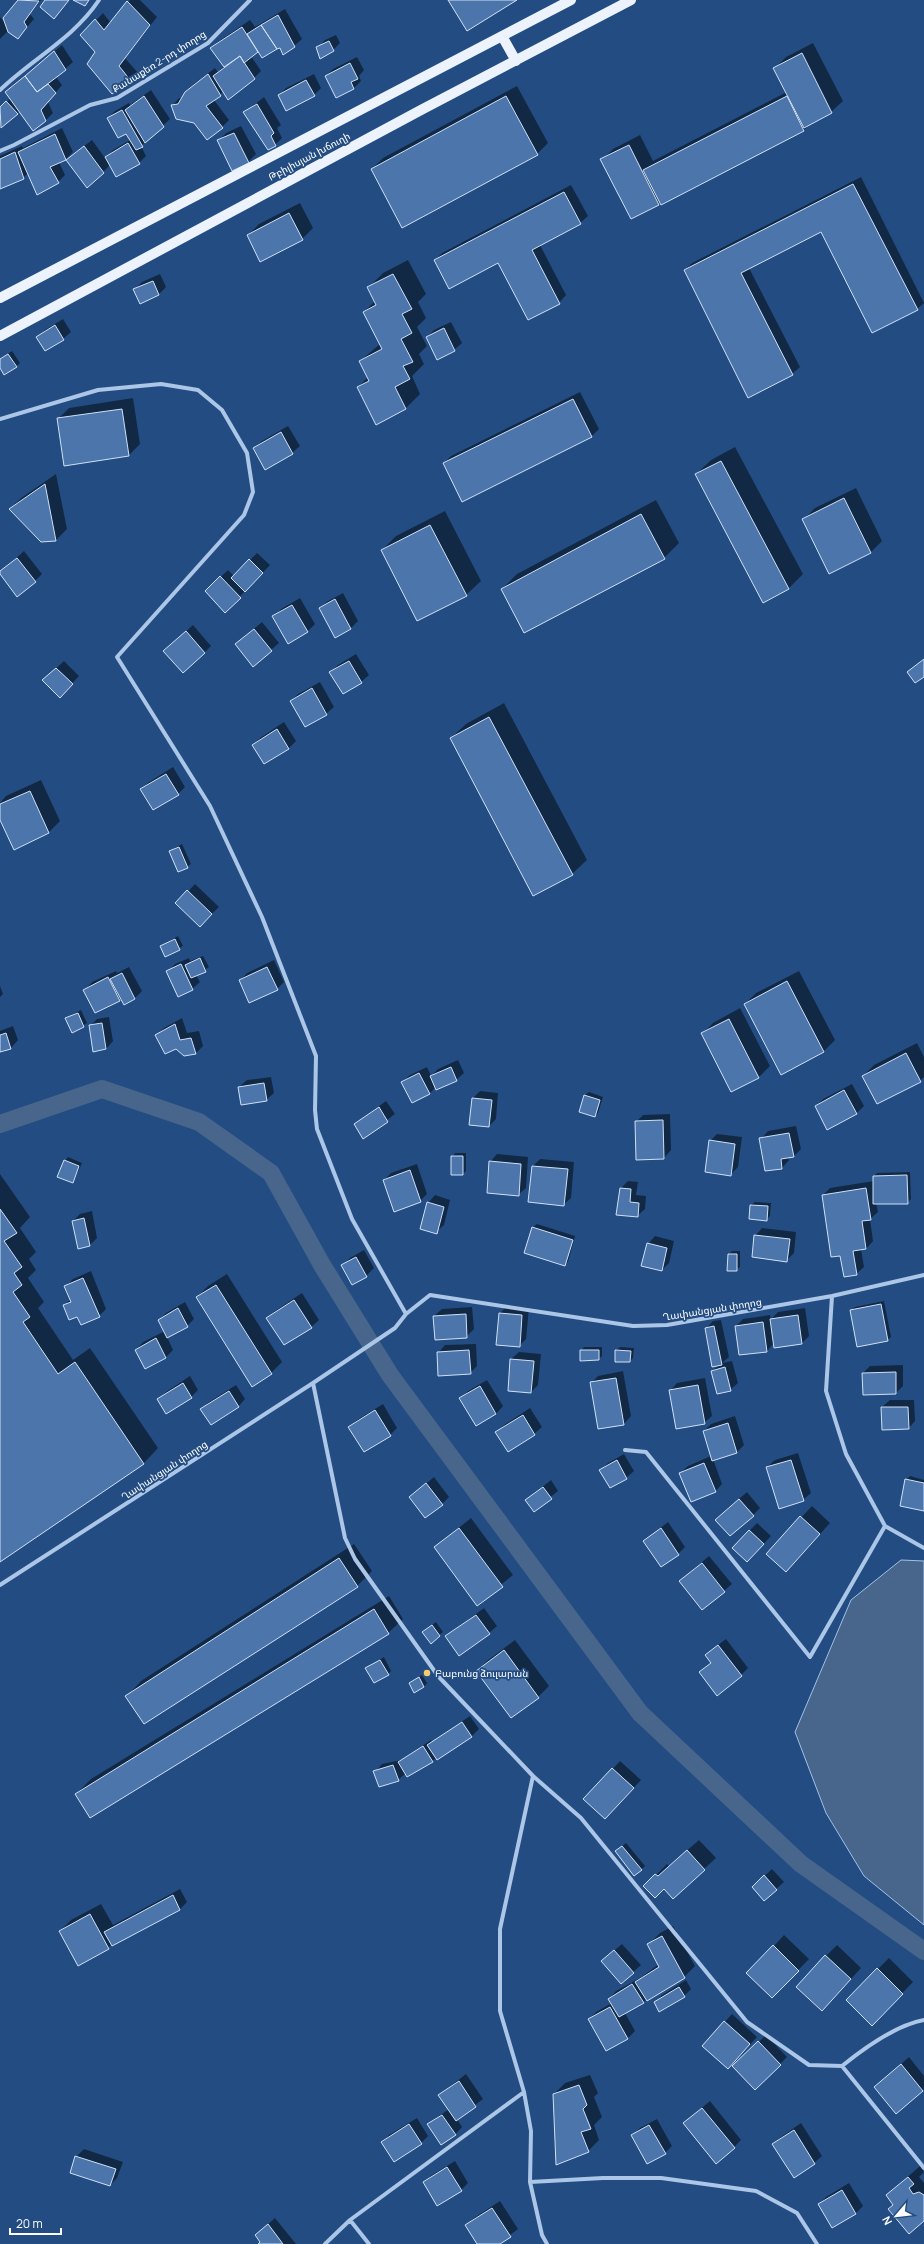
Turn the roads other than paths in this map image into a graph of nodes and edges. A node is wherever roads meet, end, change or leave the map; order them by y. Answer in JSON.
{"nodes":[{"id":1,"x":99,"y":0,"type":"edge"},
{"id":2,"x":250,"y":0,"type":"edge"},
{"id":3,"x":571,"y":0,"type":"edge"},
{"id":4,"x":631,"y":0,"type":"edge"},
{"id":5,"x":502,"y":36,"type":"junction"},
{"id":6,"x":516,"y":61,"type":"junction"},
{"id":7,"x":0,"y":90,"type":"edge"},
{"id":8,"x":0,"y":151,"type":"edge"},
{"id":9,"x":0,"y":298,"type":"edge"},
{"id":10,"x":0,"y":336,"type":"edge"},
{"id":11,"x":0,"y":419,"type":"edge"},
{"id":12,"x":924,"y":1275,"type":"edge"},
{"id":13,"x":832,"y":1296,"type":"junction"},
{"id":14,"x":406,"y":1314,"type":"junction"},
{"id":15,"x":313,"y":1383,"type":"junction"},
{"id":16,"x":625,"y":1450,"type":"dead end"},
{"id":17,"x":885,"y":1526,"type":"junction"},
{"id":18,"x":924,"y":1548,"type":"edge"},
{"id":19,"x":0,"y":1585,"type":"edge"},
{"id":20,"x":533,"y":1776,"type":"junction"},
{"id":21,"x":924,"y":2020,"type":"edge"},
{"id":22,"x":842,"y":2066,"type":"junction"},
{"id":23,"x":524,"y":2092,"type":"junction"},
{"id":24,"x":924,"y":2168,"type":"edge"},
{"id":25,"x":530,"y":2182,"type":"junction"},
{"id":26,"x":350,"y":2220,"type":"junction"},
{"id":27,"x":325,"y":2244,"type":"edge"},
{"id":28,"x":369,"y":2244,"type":"edge"},
{"id":29,"x":547,"y":2244,"type":"edge"},
{"id":30,"x":817,"y":2244,"type":"edge"}],
"edges":[{"from":1,"to":7,"type":"street"},
{"from":2,"to":8,"type":"street","name":"Քանաքեռ 2-րդ փողոց"},
{"from":3,"to":5,"type":"main road","name":"Թբիլիսյան խճուղի"},
{"from":4,"to":6,"type":"main road","name":"Թբիլիսյան խճուղի"},
{"from":5,"to":6,"type":"main road"},
{"from":5,"to":9,"type":"main road","name":"Թբիլիսյան խճուղի"},
{"from":6,"to":10,"type":"main road","name":"Թբիլիսյան խճուղի"},
{"from":11,"to":14,"type":"street"},
{"from":12,"to":13,"type":"street","name":"Ղափանցյան փողոց"},
{"from":13,"to":14,"type":"street","name":"Ղափանցյան փողոց"},
{"from":13,"to":17,"type":"street"},
{"from":14,"to":15,"type":"street","name":"Ղափանցյան փողոց"},
{"from":15,"to":19,"type":"street","name":"Ղափանցյան փողոց"},
{"from":15,"to":20,"type":"street"},
{"from":16,"to":17,"type":"street"},
{"from":17,"to":18,"type":"street"},
{"from":20,"to":22,"type":"street"},
{"from":20,"to":23,"type":"street"},
{"from":21,"to":22,"type":"street"},
{"from":22,"to":24,"type":"street"},
{"from":23,"to":25,"type":"street"},
{"from":23,"to":26,"type":"street"},
{"from":25,"to":29,"type":"street"},
{"from":25,"to":30,"type":"street"},
{"from":26,"to":27,"type":"street"},
{"from":26,"to":28,"type":"street"}]}
